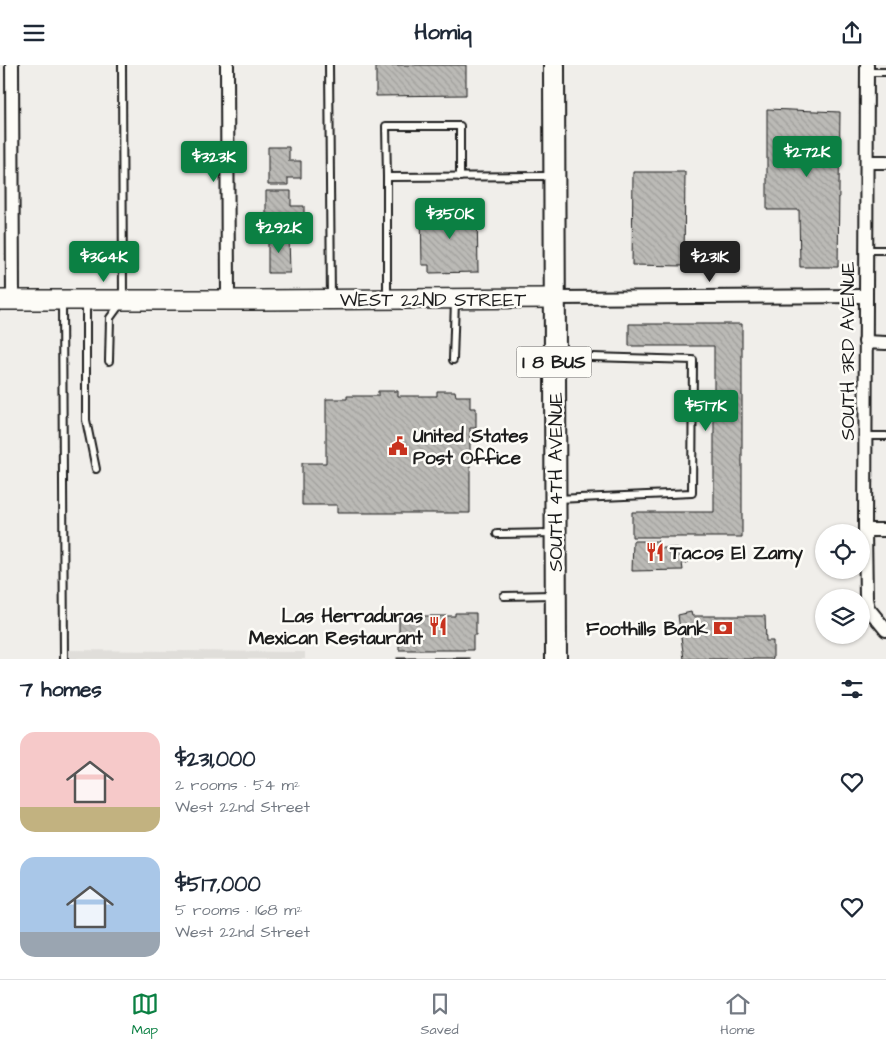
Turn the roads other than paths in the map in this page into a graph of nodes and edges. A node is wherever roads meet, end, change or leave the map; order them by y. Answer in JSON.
{"nodes":[{"id":1,"x":12,"y":65,"type":"edge"},
{"id":2,"x":122,"y":65,"type":"edge"},
{"id":3,"x":227,"y":65,"type":"edge"},
{"id":4,"x":329,"y":65,"type":"edge"},
{"id":5,"x":554,"y":65,"type":"edge"},
{"id":6,"x":867,"y":69,"type":"edge"},
{"id":7,"x":886,"y":72,"type":"edge"},
{"id":8,"x":868,"y":162,"type":"junction"},
{"id":9,"x":886,"y":162,"type":"edge"},
{"id":10,"x":387,"y":177,"type":"junction"},
{"id":11,"x":460,"y":177,"type":"junction"},
{"id":12,"x":554,"y":177,"type":"junction"},
{"id":13,"x":866,"y":250,"type":"junction"},
{"id":14,"x":886,"y":250,"type":"edge"},
{"id":15,"x":865,"y":296,"type":"junction"},
{"id":16,"x":555,"y":298,"type":"junction"},
{"id":17,"x":62,"y":299,"type":"junction"},
{"id":18,"x":86,"y":299,"type":"junction"},
{"id":19,"x":387,"y":299,"type":"junction"},
{"id":20,"x":456,"y":299,"type":"junction"},
{"id":21,"x":6,"y":300,"type":"edge"},
{"id":22,"x":123,"y":300,"type":"junction"},
{"id":23,"x":228,"y":300,"type":"junction"},
{"id":24,"x":331,"y":300,"type":"junction"},
{"id":25,"x":865,"y":343,"type":"junction"},
{"id":26,"x":886,"y":343,"type":"edge"},
{"id":27,"x":554,"y":356,"type":"junction"},
{"id":28,"x":453,"y":360,"type":"dead end"},
{"id":29,"x":109,"y":361,"type":"dead end"},
{"id":30,"x":865,"y":436,"type":"junction"},
{"id":31,"x":886,"y":436,"type":"edge"},
{"id":32,"x":96,"y":469,"type":"dead end"},
{"id":33,"x":556,"y":499,"type":"junction"},
{"id":34,"x":865,"y":524,"type":"edge"},
{"id":35,"x":870,"y":530,"type":"edge"},
{"id":36,"x":886,"y":530,"type":"edge"},
{"id":37,"x":556,"y":533,"type":"junction"},
{"id":38,"x":497,"y":534,"type":"dead end"},
{"id":39,"x":866,"y":579,"type":"edge"},
{"id":40,"x":556,"y":595,"type":"junction"},
{"id":41,"x":504,"y":596,"type":"dead end"},
{"id":42,"x":884,"y":625,"type":"edge"},
{"id":43,"x":64,"y":659,"type":"edge"},
{"id":44,"x":556,"y":659,"type":"edge"}],
"edges":[{"from":1,"to":21,"type":"street"},
{"from":2,"to":22,"type":"lane"},
{"from":3,"to":23,"type":"street"},
{"from":4,"to":24,"type":"lane"},
{"from":5,"to":12,"type":"main road","name":"SOUTH 4TH AVENUE","number":"I 8 BUS"},
{"from":6,"to":7,"type":"lane"},
{"from":6,"to":8,"type":"street","name":"SOUTH 3RD AVENUE"},
{"from":8,"to":9,"type":"street"},
{"from":8,"to":13,"type":"street","name":"SOUTH 3RD AVENUE"},
{"from":10,"to":11,"type":"lane"},
{"from":10,"to":11,"type":"lane"},
{"from":10,"to":19,"type":"lane"},
{"from":11,"to":12,"type":"lane"},
{"from":12,"to":16,"type":"main road","name":"SOUTH 4TH AVENUE","number":"I 8 BUS"},
{"from":13,"to":14,"type":"lane"},
{"from":13,"to":15,"type":"street","name":"SOUTH 3RD AVENUE"},
{"from":15,"to":16,"type":"street","name":"WEST 22ND STREET"},
{"from":15,"to":25,"type":"street","name":"SOUTH 3RD AVENUE"},
{"from":16,"to":20,"type":"street","name":"WEST 22ND STREET"},
{"from":16,"to":27,"type":"main road","name":"SOUTH 4TH AVENUE","number":"I 8 BUS"},
{"from":17,"to":18,"type":"street","name":"WEST 22ND STREET"},
{"from":17,"to":21,"type":"street","name":"WEST 22ND STREET"},
{"from":17,"to":43,"type":"lane"},
{"from":18,"to":22,"type":"street","name":"WEST 22ND STREET"},
{"from":18,"to":32,"type":"lane"},
{"from":19,"to":20,"type":"street","name":"WEST 22ND STREET"},
{"from":19,"to":24,"type":"street","name":"WEST 22ND STREET"},
{"from":20,"to":28,"type":"lane"},
{"from":22,"to":23,"type":"street","name":"WEST 22ND STREET"},
{"from":22,"to":29,"type":"lane"},
{"from":23,"to":24,"type":"street","name":"WEST 22ND STREET"},
{"from":25,"to":26,"type":"street"},
{"from":25,"to":30,"type":"street","name":"SOUTH 3RD AVENUE"},
{"from":27,"to":33,"type":"main road","name":"SOUTH 4TH AVENUE","number":"I 8 BUS"},
{"from":27,"to":33,"type":"lane"},
{"from":30,"to":31,"type":"lane"},
{"from":30,"to":34,"type":"street","name":"SOUTH 3RD AVENUE"},
{"from":33,"to":37,"type":"main road","name":"SOUTH 4TH AVENUE","number":"I 8 BUS"},
{"from":35,"to":36,"type":"street"},
{"from":37,"to":38,"type":"lane"},
{"from":37,"to":40,"type":"main road","name":"SOUTH 4TH AVENUE","number":"I 8 BUS"},
{"from":39,"to":42,"type":"street","name":"SOUTH 3RD AVENUE"},
{"from":40,"to":41,"type":"lane"},
{"from":40,"to":44,"type":"main road","name":"SOUTH 4TH AVENUE","number":"I 8 BUS"}]}
